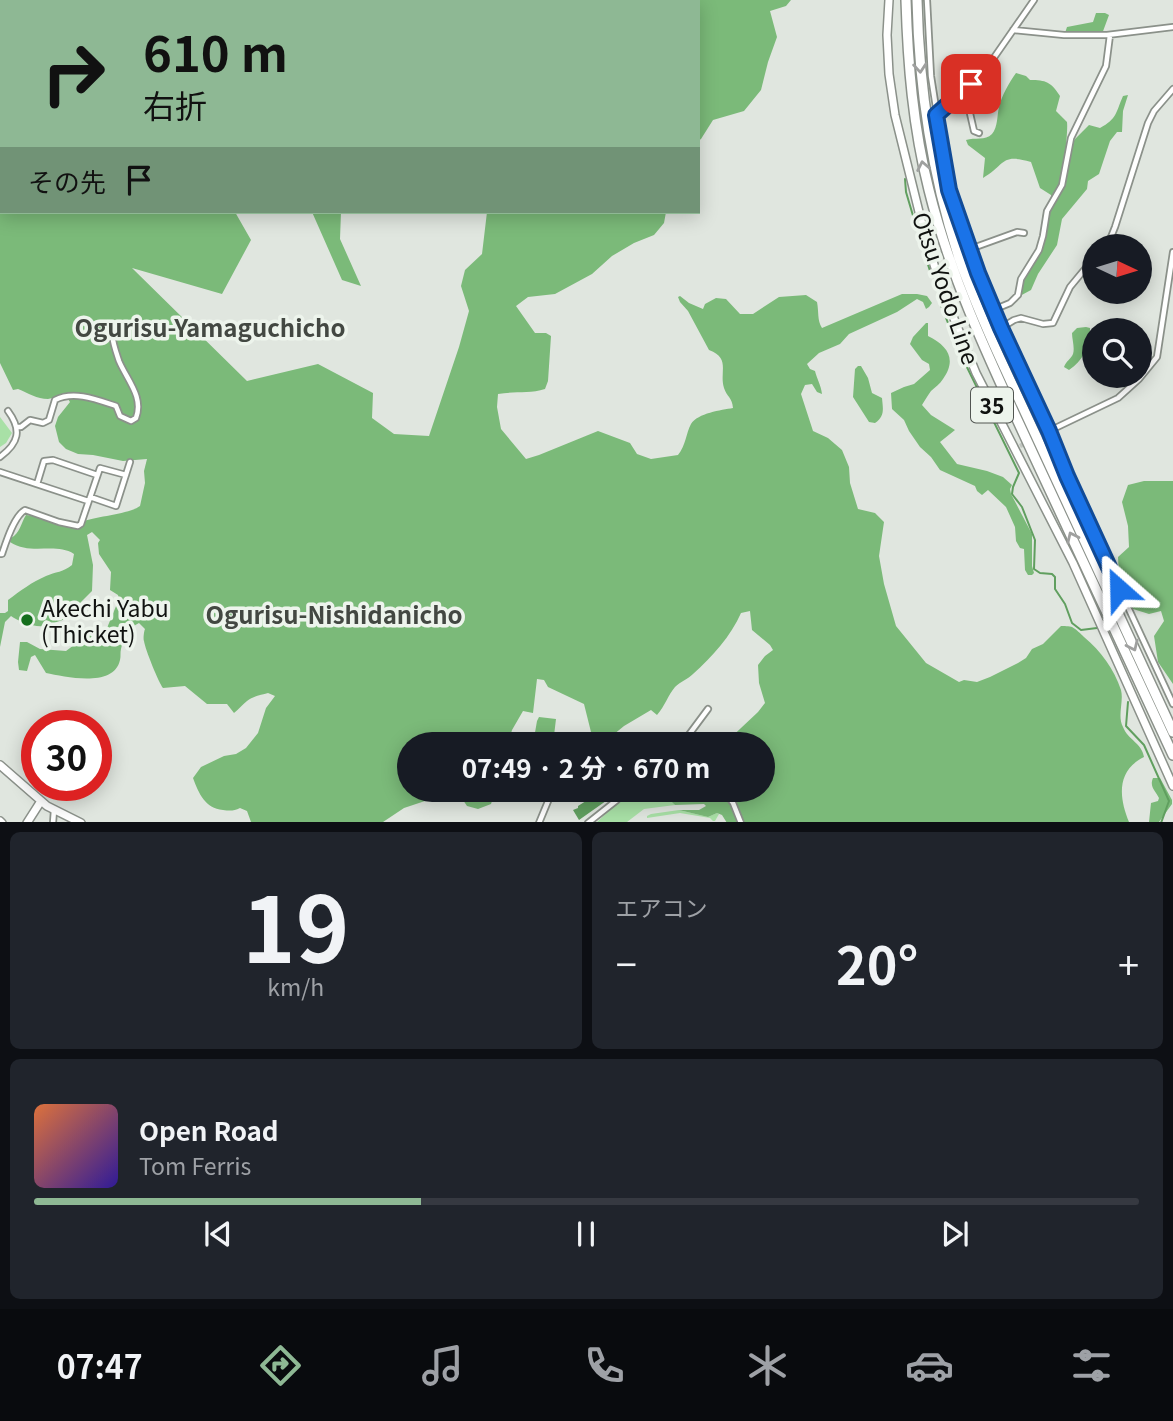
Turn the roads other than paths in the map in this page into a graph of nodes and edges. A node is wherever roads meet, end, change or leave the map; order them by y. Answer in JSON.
{"nodes":[{"id":1,"x":889,"y":0,"type":"edge"},
{"id":2,"x":906,"y":0,"type":"edge"},
{"id":3,"x":917,"y":0,"type":"edge"},
{"id":4,"x":927,"y":0,"type":"edge"},
{"id":5,"x":1034,"y":0,"type":"edge"},
{"id":6,"x":1173,"y":27,"type":"edge"},
{"id":7,"x":1013,"y":30,"type":"junction"},
{"id":8,"x":1110,"y":35,"type":"junction"},
{"id":9,"x":1173,"y":89,"type":"edge"},
{"id":10,"x":956,"y":97,"type":"junction"},
{"id":11,"x":936,"y":115,"type":"junction"},
{"id":12,"x":979,"y":133,"type":"dead end"},
{"id":13,"x":1024,"y":233,"type":"dead end"},
{"id":14,"x":1112,"y":234,"type":"edge"},
{"id":15,"x":970,"y":248,"type":"junction"},
{"id":16,"x":1173,"y":252,"type":"edge"},
{"id":17,"x":1082,"y":272,"type":"edge"},
{"id":18,"x":993,"y":310,"type":"junction"},
{"id":19,"x":1001,"y":328,"type":"junction"},
{"id":20,"x":112,"y":334,"type":"dead end"},
{"id":21,"x":8,"y":411,"type":"dead end"},
{"id":22,"x":17,"y":427,"type":"junction"},
{"id":23,"x":1049,"y":431,"type":"junction"},
{"id":24,"x":1044,"y":436,"type":"tunnel mouth"},
{"id":25,"x":0,"y":457,"type":"edge"},
{"id":26,"x":130,"y":461,"type":"dead end"},
{"id":27,"x":0,"y":472,"type":"edge"},
{"id":28,"x":97,"y":475,"type":"junction"},
{"id":29,"x":126,"y":475,"type":"junction"},
{"id":30,"x":37,"y":484,"type":"junction"},
{"id":31,"x":89,"y":499,"type":"junction"},
{"id":32,"x":0,"y":554,"type":"edge"},
{"id":33,"x":1173,"y":704,"type":"edge"},
{"id":34,"x":708,"y":709,"type":"dead end"},
{"id":35,"x":691,"y":732,"type":"edge"},
{"id":36,"x":1173,"y":732,"type":"edge"},
{"id":37,"x":1173,"y":755,"type":"edge"},
{"id":38,"x":0,"y":765,"type":"edge"},
{"id":39,"x":21,"y":783,"type":"edge"},
{"id":40,"x":1173,"y":786,"type":"edge"},
{"id":41,"x":41,"y":801,"type":"joint"},
{"id":42,"x":548,"y":802,"type":"edge"},
{"id":43,"x":614,"y":802,"type":"edge"},
{"id":44,"x":732,"y":802,"type":"edge"},
{"id":45,"x":54,"y":810,"type":"junction"},
{"id":46,"x":27,"y":822,"type":"edge"},
{"id":47,"x":53,"y":822,"type":"edge"},
{"id":48,"x":81,"y":822,"type":"edge"},
{"id":49,"x":539,"y":822,"type":"edge"},
{"id":50,"x":588,"y":822,"type":"edge"},
{"id":51,"x":741,"y":822,"type":"edge"}],
"edges":[{"from":1,"to":40,"type":"main road","name":"Otsu Yodo Line","number":"35"},
{"from":37,"to":2,"type":"highway","one_way":true},
{"from":3,"to":36,"type":"highway","one_way":true},
{"from":4,"to":11,"type":"street"},
{"from":5,"to":7,"type":"street"},
{"from":6,"to":8,"type":"street"},
{"from":7,"to":8,"type":"street"},
{"from":7,"to":10,"type":"street"},
{"from":8,"to":18,"type":"street"},
{"from":9,"to":14,"type":"street"},
{"from":10,"to":11,"type":"street"},
{"from":10,"to":12,"type":"street"},
{"from":11,"to":15,"type":"street"},
{"from":13,"to":15,"type":"street"},
{"from":15,"to":18,"type":"street"},
{"from":16,"to":23,"type":"street"},
{"from":17,"to":19,"type":"street"},
{"from":18,"to":19,"type":"street"},
{"from":19,"to":23,"type":"street"},
{"from":20,"to":22,"type":"street"},
{"from":21,"to":22,"type":"street"},
{"from":22,"to":25,"type":"street"},
{"from":23,"to":24,"type":"street"},
{"from":23,"to":33,"type":"street"},
{"from":26,"to":29,"type":"street"},
{"from":27,"to":30,"type":"street"},
{"from":28,"to":29,"type":"street"},
{"from":28,"to":30,"type":"street"},
{"from":28,"to":31,"type":"street"},
{"from":29,"to":31,"type":"street"},
{"from":30,"to":31,"type":"street"},
{"from":31,"to":32,"type":"street"},
{"from":34,"to":35,"type":"street"},
{"from":38,"to":39,"type":"main road"},
{"from":41,"to":45,"type":"main road"},
{"from":41,"to":46,"type":"main road"},
{"from":42,"to":49,"type":"street"},
{"from":43,"to":50,"type":"street"},
{"from":44,"to":51,"type":"street"},
{"from":45,"to":47,"type":"street"},
{"from":45,"to":48,"type":"main road"}]}
